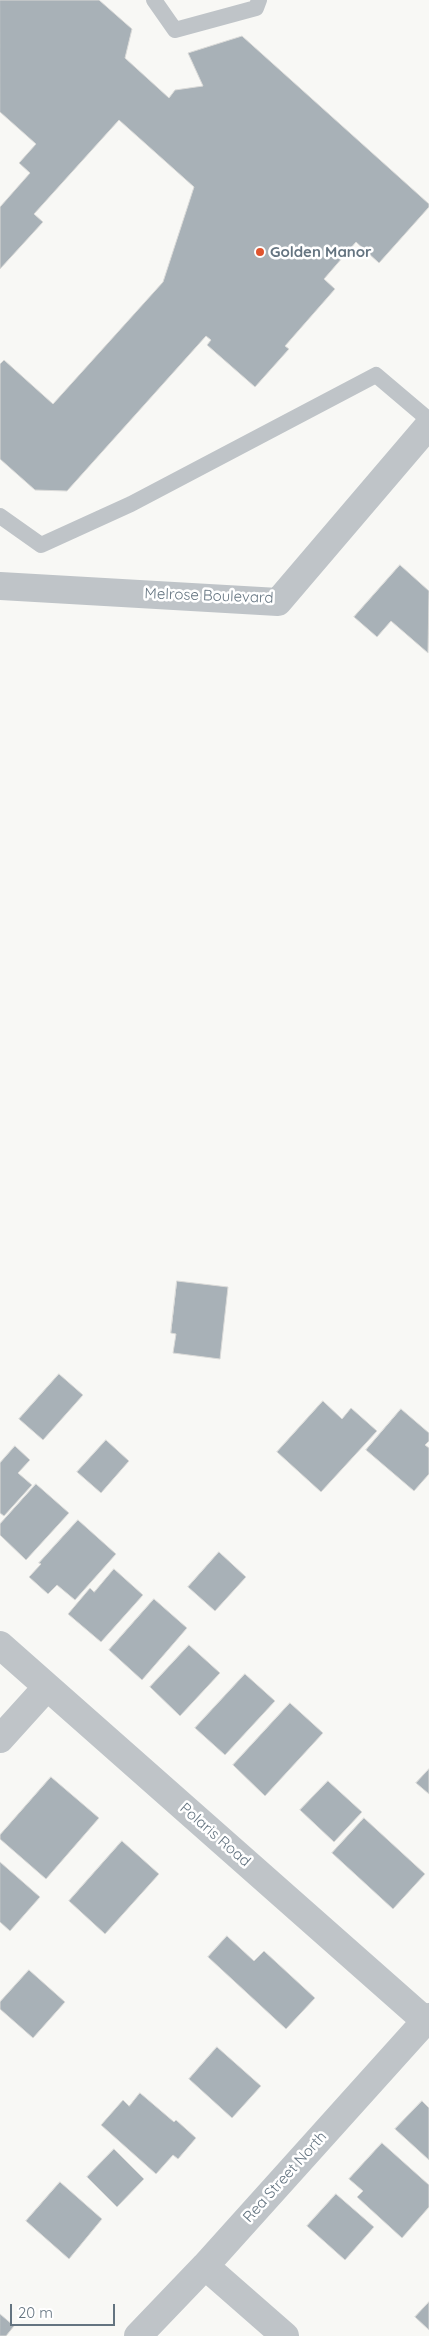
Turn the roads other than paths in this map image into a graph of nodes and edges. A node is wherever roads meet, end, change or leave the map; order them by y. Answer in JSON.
{"nodes":[{"id":1,"x":154,"y":0,"type":"edge"},
{"id":2,"x":259,"y":0,"type":"edge"},
{"id":3,"x":429,"y":420,"type":"edge"},
{"id":4,"x":429,"y":425,"type":"edge"},
{"id":5,"x":0,"y":516,"type":"edge"},
{"id":6,"x":0,"y":586,"type":"edge"},
{"id":7,"x":0,"y":1645,"type":"edge"},
{"id":8,"x":47,"y":1687,"type":"junction"},
{"id":9,"x":0,"y":1739,"type":"edge"},
{"id":10,"x":428,"y":2021,"type":"edge"},
{"id":11,"x":205,"y":2266,"type":"junction"},
{"id":12,"x":138,"y":2336,"type":"edge"},
{"id":13,"x":285,"y":2336,"type":"edge"}],
"edges":[{"from":1,"to":2,"type":"lane"},
{"from":3,"to":5,"type":"lane"},
{"from":4,"to":6,"type":"street","name":"Melrose Boulevard"},
{"from":7,"to":8,"type":"street","name":"Polaris Road"},
{"from":8,"to":9,"type":"street"},
{"from":8,"to":10,"type":"street","name":"Polaris Road"},
{"from":10,"to":11,"type":"street","name":"Rea Street North"},
{"from":11,"to":12,"type":"street","name":"Rea Street North"},
{"from":11,"to":13,"type":"street"}]}
